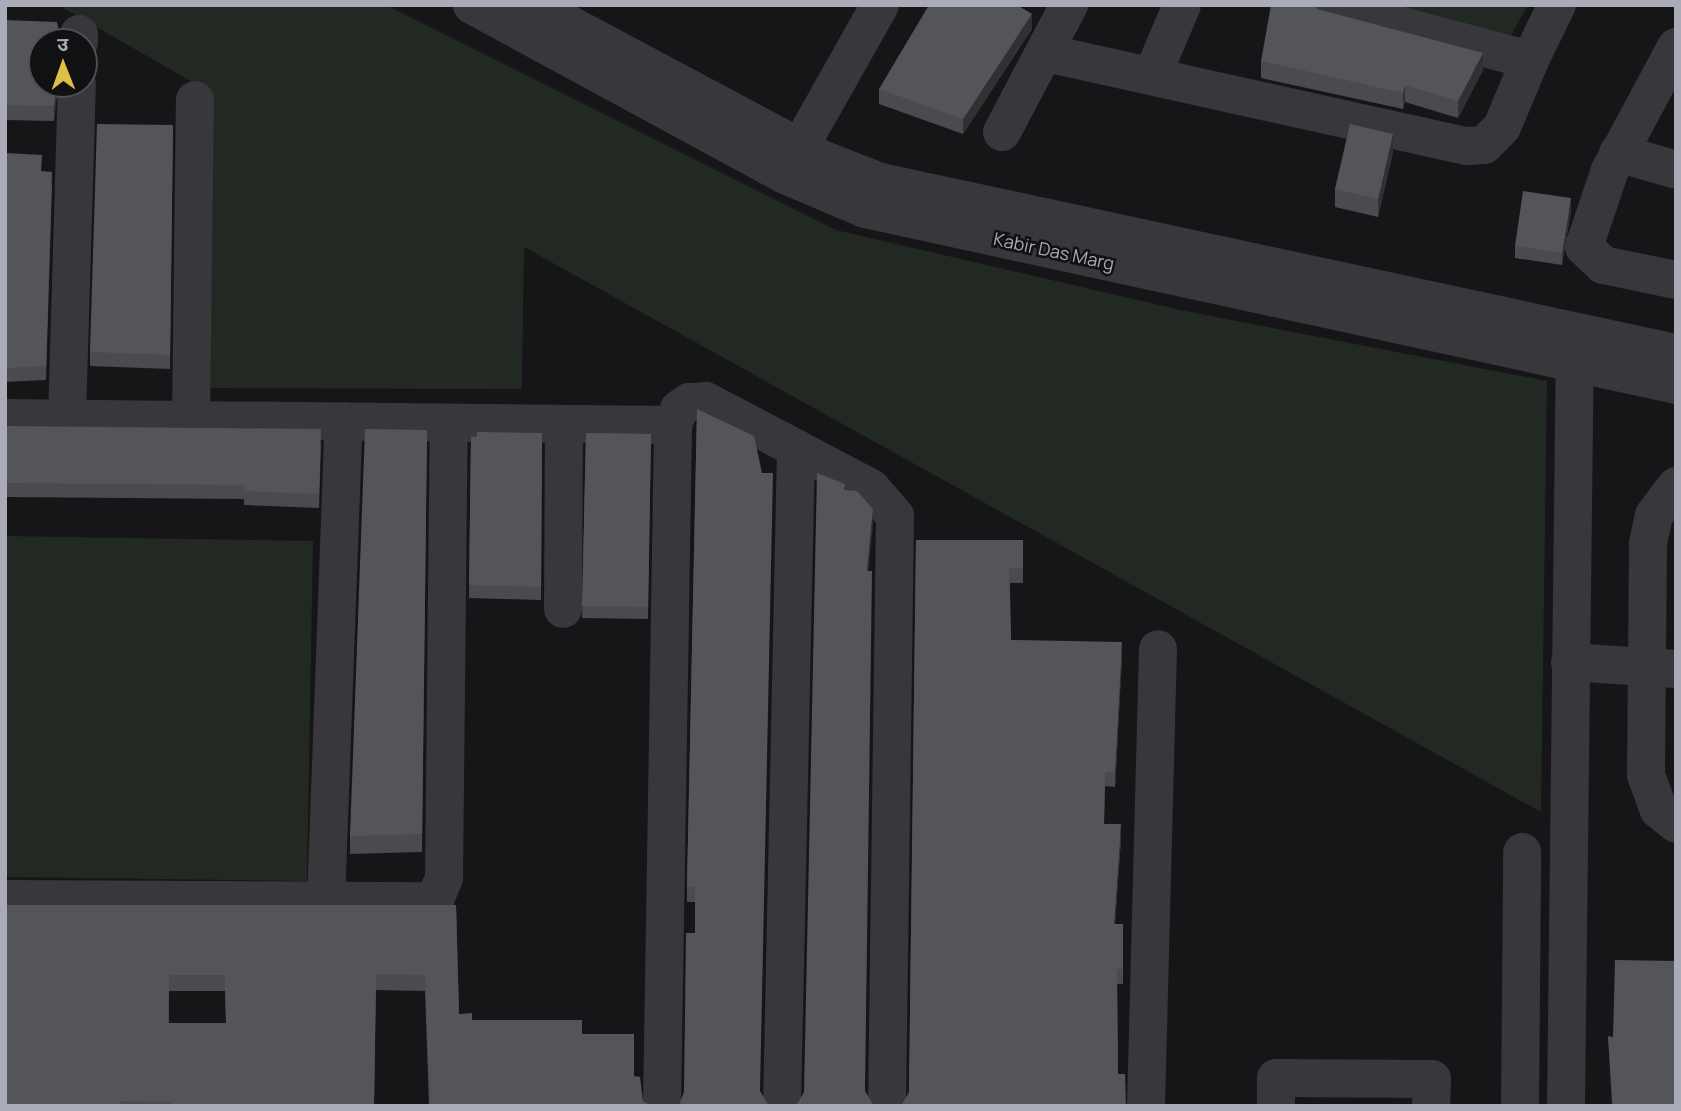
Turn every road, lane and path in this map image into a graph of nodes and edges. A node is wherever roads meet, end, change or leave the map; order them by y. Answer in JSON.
{"nodes":[{"id":1,"x":472,"y":5,"type":"edge"},
{"id":2,"x":533,"y":5,"type":"edge"},
{"id":3,"x":1069,"y":5,"type":"edge"},
{"id":4,"x":1182,"y":5,"type":"edge"},
{"id":5,"x":1323,"y":5,"type":"edge"},
{"id":6,"x":1557,"y":5,"type":"edge"},
{"id":7,"x":866,"y":10,"type":"edge"},
{"id":8,"x":1676,"y":47,"type":"edge"},
{"id":9,"x":1046,"y":53,"type":"junction"},
{"id":10,"x":1530,"y":60,"type":"junction"},
{"id":11,"x":1152,"y":76,"type":"junction"},
{"id":12,"x":77,"y":98,"type":"edge"},
{"id":13,"x":195,"y":100,"type":"dead end"},
{"id":14,"x":1002,"y":132,"type":"dead end"},
{"id":15,"x":1618,"y":153,"type":"junction"},
{"id":16,"x":792,"y":161,"type":"junction"},
{"id":17,"x":1676,"y":170,"type":"edge"},
{"id":18,"x":1676,"y":280,"type":"edge"},
{"id":19,"x":1575,"y":347,"type":"junction"},
{"id":20,"x":1676,"y":353,"type":"edge"},
{"id":21,"x":1676,"y":385,"type":"edge"},
{"id":22,"x":5,"y":418,"type":"edge"},
{"id":23,"x":67,"y":418,"type":"junction"},
{"id":24,"x":191,"y":420,"type":"junction"},
{"id":25,"x":344,"y":421,"type":"junction"},
{"id":26,"x":449,"y":422,"type":"junction"},
{"id":27,"x":564,"y":424,"type":"junction"},
{"id":28,"x":673,"y":425,"type":"junction"},
{"id":29,"x":796,"y":448,"type":"junction"},
{"id":30,"x":1676,"y":486,"type":"edge"},
{"id":31,"x":563,"y":609,"type":"dead end"},
{"id":32,"x":1158,"y":649,"type":"dead end"},
{"id":33,"x":1570,"y":662,"type":"junction"},
{"id":34,"x":1661,"y":666,"type":"edge"},
{"id":35,"x":1676,"y":824,"type":"edge"},
{"id":36,"x":1568,"y":875,"type":"junction"},
{"id":37,"x":5,"y":899,"type":"edge"},
{"id":38,"x":326,"y":901,"type":"junction"},
{"id":39,"x":1521,"y":1029,"type":"junction"},
{"id":40,"x":1567,"y":1030,"type":"junction"},
{"id":41,"x":662,"y":1106,"type":"edge"},
{"id":42,"x":782,"y":1106,"type":"edge"},
{"id":43,"x":887,"y":1106,"type":"edge"},
{"id":44,"x":1146,"y":1106,"type":"edge"},
{"id":45,"x":1276,"y":1106,"type":"edge"},
{"id":46,"x":1431,"y":1106,"type":"edge"},
{"id":47,"x":1520,"y":1106,"type":"edge"},
{"id":48,"x":1566,"y":1106,"type":"edge"}],
"edges":[{"from":1,"to":16,"type":"street","name":"Kabir Das Marg"},
{"from":2,"to":16,"type":"street","name":"Kabir Das Marg"},
{"from":3,"to":9,"type":"street"},
{"from":4,"to":11,"type":"street"},
{"from":5,"to":10,"type":"street"},
{"from":6,"to":10,"type":"street"},
{"from":7,"to":16,"type":"street"},
{"from":8,"to":15,"type":"street"},
{"from":9,"to":11,"type":"street"},
{"from":9,"to":14,"type":"street"},
{"from":10,"to":11,"type":"street"},
{"from":12,"to":23,"type":"street"},
{"from":13,"to":24,"type":"street"},
{"from":15,"to":17,"type":"street"},
{"from":15,"to":18,"type":"street"},
{"from":16,"to":19,"type":"street","name":"Kabir Das Marg"},
{"from":19,"to":20,"type":"street","name":"Kabir Das Marg"},
{"from":19,"to":21,"type":"street","name":"Kabir Das Marg"},
{"from":19,"to":33,"type":"street"},
{"from":22,"to":23,"type":"street"},
{"from":23,"to":24,"type":"street"},
{"from":24,"to":25,"type":"street"},
{"from":25,"to":26,"type":"street"},
{"from":25,"to":38,"type":"street"},
{"from":26,"to":27,"type":"street"},
{"from":26,"to":38,"type":"street"},
{"from":27,"to":28,"type":"street"},
{"from":27,"to":31,"type":"street"},
{"from":28,"to":29,"type":"street"},
{"from":28,"to":41,"type":"street"},
{"from":29,"to":42,"type":"street"},
{"from":29,"to":43,"type":"street"},
{"from":30,"to":34,"type":"street"},
{"from":32,"to":44,"type":"street"},
{"from":33,"to":34,"type":"street"},
{"from":33,"to":36,"type":"street"},
{"from":34,"to":35,"type":"street"},
{"from":36,"to":39,"type":"street"},
{"from":36,"to":40,"type":"street"},
{"from":37,"to":38,"type":"street"},
{"from":39,"to":40,"type":"street"},
{"from":39,"to":47,"type":"street"},
{"from":40,"to":48,"type":"street"},
{"from":45,"to":46,"type":"street"}]}
